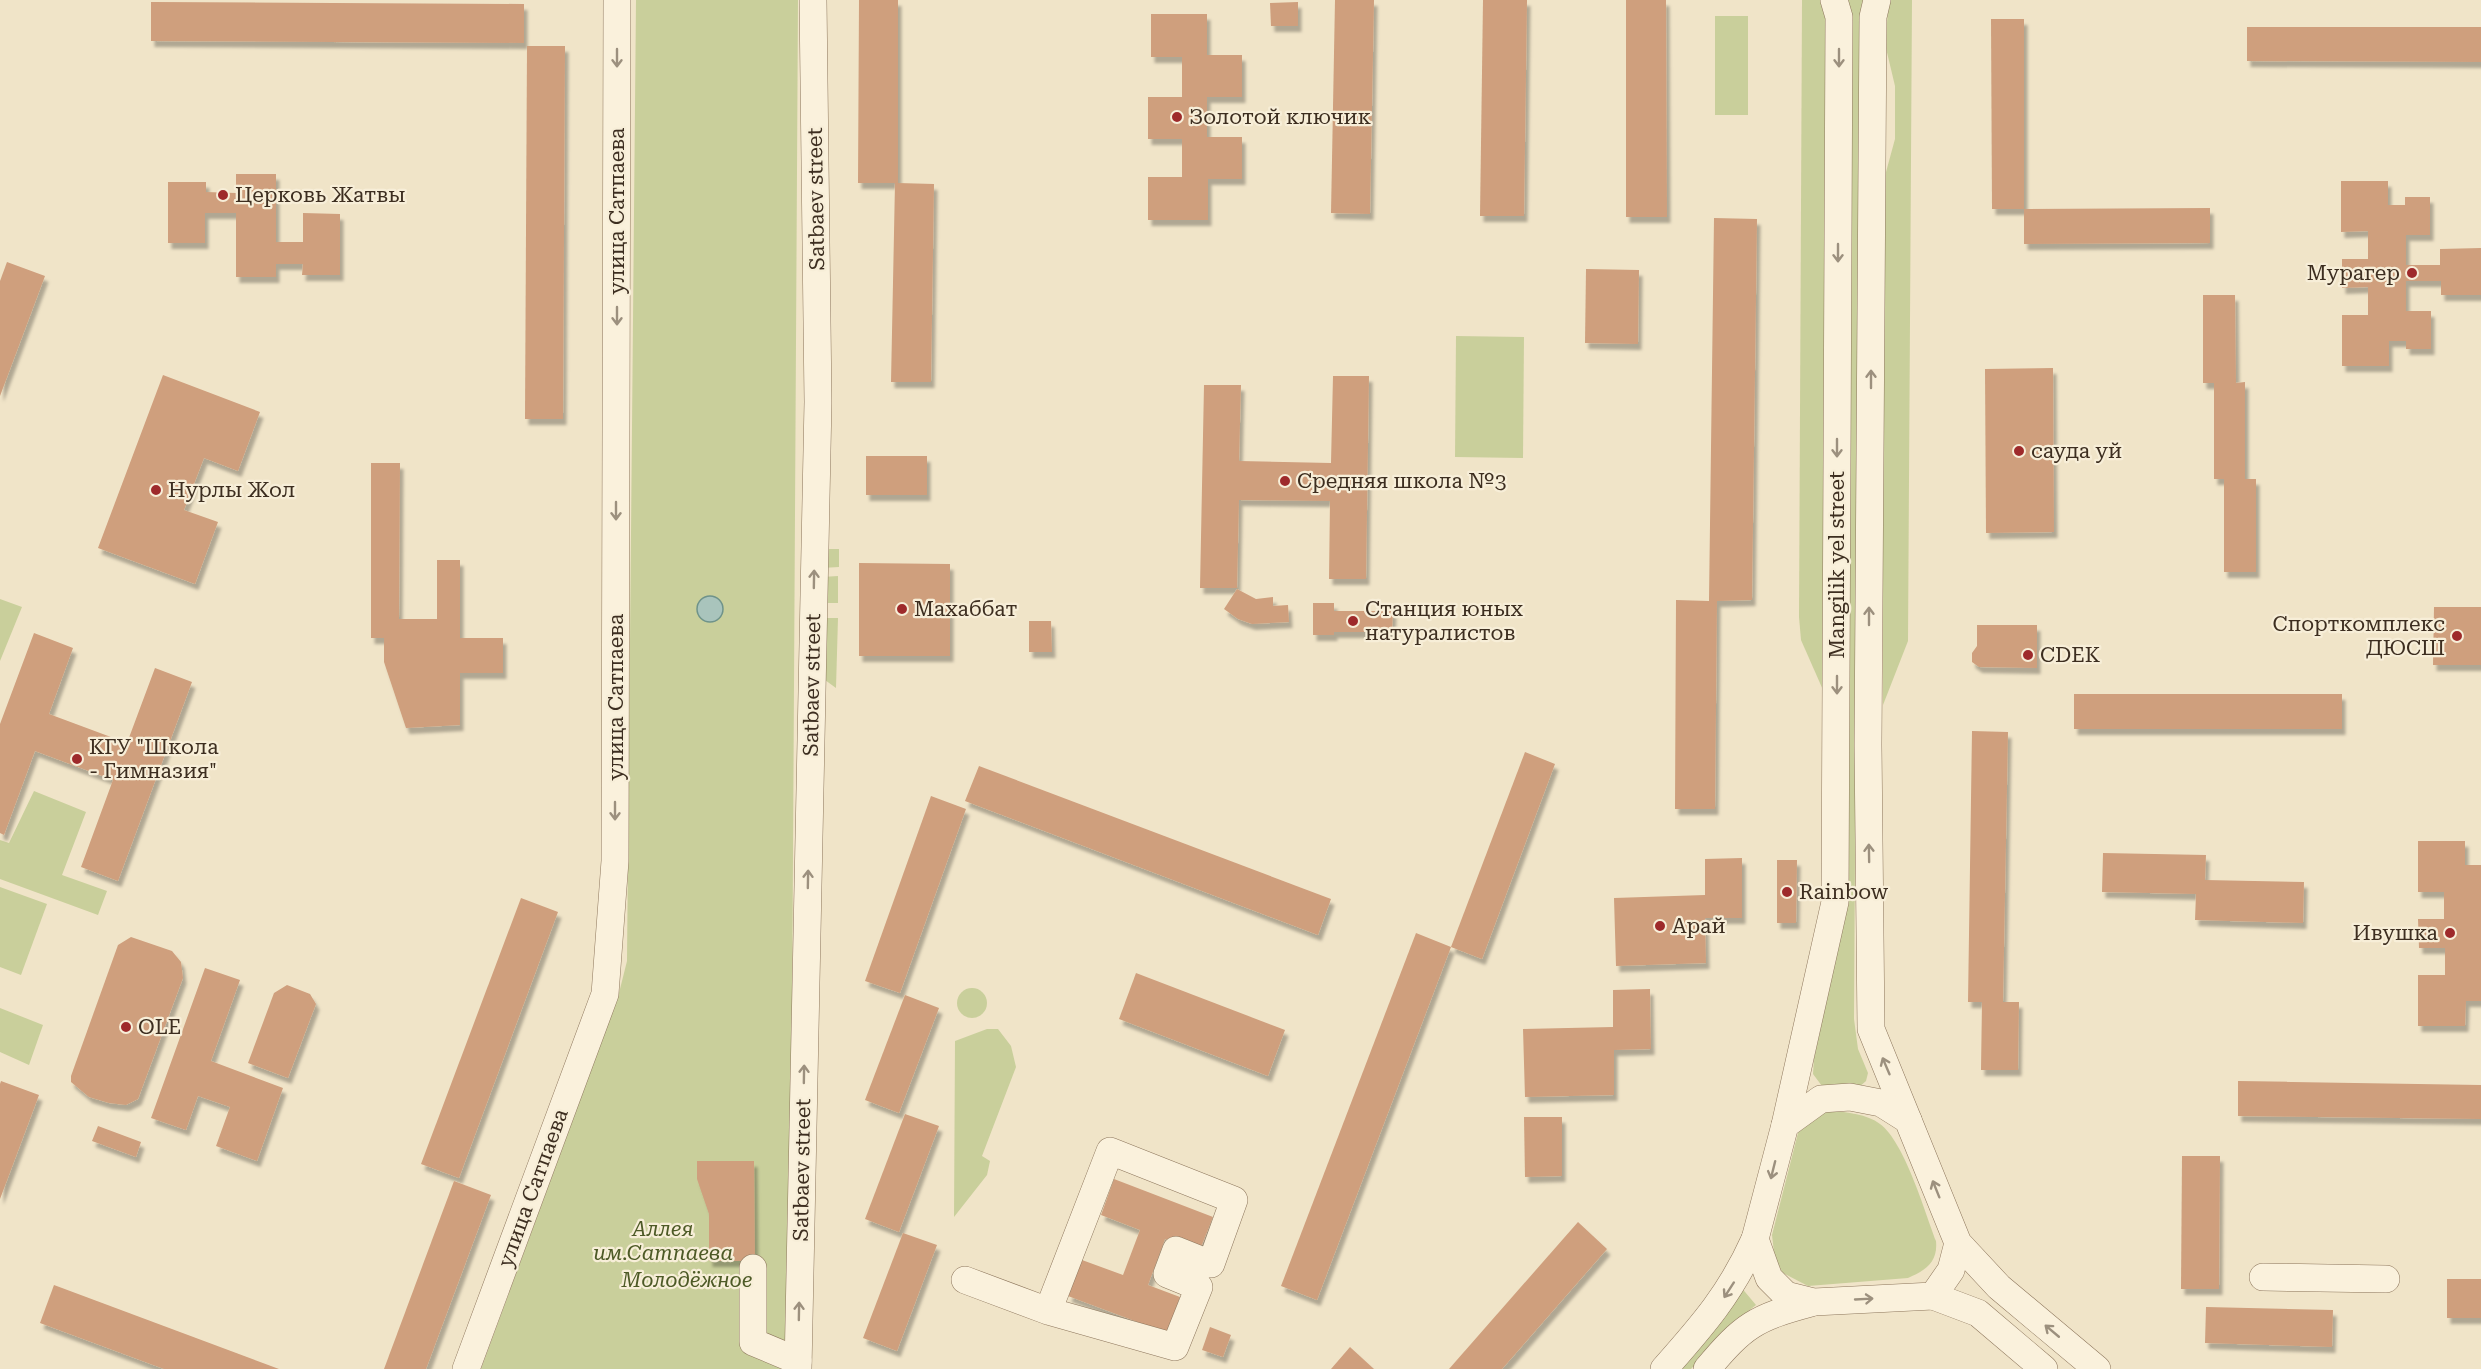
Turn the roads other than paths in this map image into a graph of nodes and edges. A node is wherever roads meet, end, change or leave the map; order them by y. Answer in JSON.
{"nodes":[{"id":1,"x":617,"y":0,"type":"edge"},
{"id":2,"x":813,"y":0,"type":"edge"},
{"id":3,"x":1834,"y":0,"type":"edge"},
{"id":4,"x":1877,"y":0,"type":"edge"},
{"id":5,"x":1908,"y":1120,"type":"junction"},
{"id":6,"x":1785,"y":1125,"type":"junction"},
{"id":7,"x":1755,"y":1239,"type":"junction"},
{"id":8,"x":1958,"y":1243,"type":"junction"},
{"id":9,"x":753,"y":1268,"type":"dead end"},
{"id":10,"x":2263,"y":1277,"type":"dead end"},
{"id":11,"x":2386,"y":1279,"type":"dead end"},
{"id":12,"x":965,"y":1280,"type":"dead end"},
{"id":13,"x":1933,"y":1296,"type":"junction"},
{"id":14,"x":1814,"y":1302,"type":"junction"},
{"id":15,"x":1048,"y":1311,"type":"junction"},
{"id":16,"x":798,"y":1365,"type":"edge"},
{"id":17,"x":466,"y":1369,"type":"edge"},
{"id":18,"x":1664,"y":1369,"type":"edge"},
{"id":19,"x":1707,"y":1369,"type":"edge"},
{"id":20,"x":2044,"y":1369,"type":"edge"},
{"id":21,"x":2097,"y":1369,"type":"edge"}],
"edges":[{"from":1,"to":17,"type":"street","name":"улица Сатпаева","one_way":true},
{"from":16,"to":2,"type":"street","name":"Satbaev street","one_way":true},
{"from":3,"to":6,"type":"street","name":"Mangilik yel street","one_way":true},
{"from":5,"to":4,"type":"street","name":"Mangilik yel street","one_way":true},
{"from":5,"to":6,"type":"street"},
{"from":8,"to":5,"type":"street","name":"Mangilik yel street","one_way":true},
{"from":6,"to":7,"type":"street","name":"Mangilik yel street","one_way":true},
{"from":7,"to":14,"type":"street"},
{"from":7,"to":18,"type":"street","name":"Mangilik yel street","one_way":true},
{"from":8,"to":13,"type":"street"},
{"from":21,"to":8,"type":"street","one_way":true},
{"from":9,"to":16,"type":"street"},
{"from":10,"to":11,"type":"street"},
{"from":12,"to":15,"type":"street"},
{"from":14,"to":13,"type":"street","one_way":true},
{"from":13,"to":20,"type":"street"},
{"from":14,"to":19,"type":"street"},
{"from":15,"to":15,"type":"street"}]}
